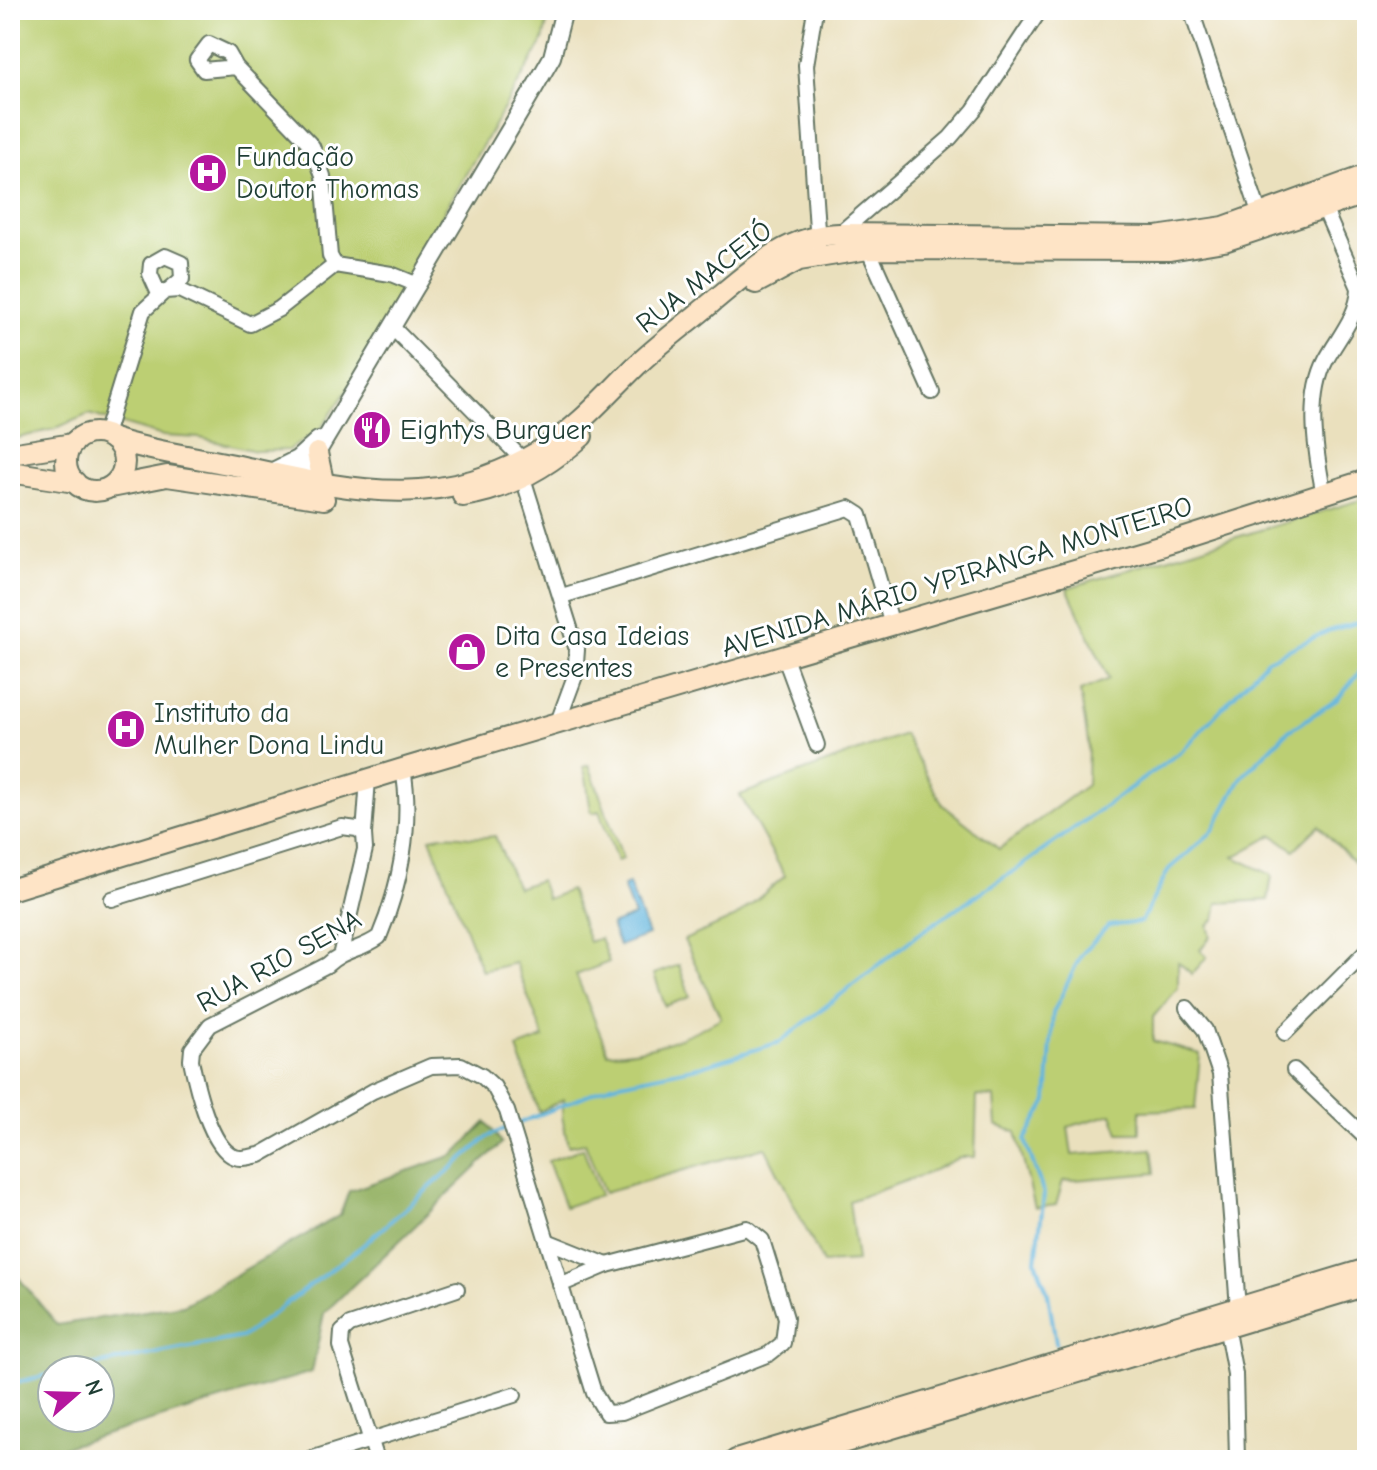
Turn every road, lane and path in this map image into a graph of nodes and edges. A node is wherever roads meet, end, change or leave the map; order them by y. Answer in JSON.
{"nodes":[{"id":1,"x":564,"y":10,"type":"edge"},
{"id":2,"x":815,"y":10,"type":"edge"},
{"id":3,"x":1040,"y":10,"type":"edge"},
{"id":4,"x":1191,"y":10,"type":"edge"},
{"id":5,"x":236,"y":67,"type":"dead end"},
{"id":6,"x":1367,"y":175,"type":"edge"},
{"id":7,"x":1367,"y":193,"type":"edge"},
{"id":8,"x":1324,"y":208,"type":"junction"},
{"id":9,"x":1260,"y":215,"type":"junction"},
{"id":10,"x":829,"y":234,"type":"junction"},
{"id":11,"x":868,"y":249,"type":"junction"},
{"id":12,"x":817,"y":256,"type":"junction"},
{"id":13,"x":335,"y":265,"type":"junction"},
{"id":14,"x":418,"y":285,"type":"junction"},
{"id":15,"x":393,"y":328,"type":"junction"},
{"id":16,"x":932,"y":392,"type":"dead end"},
{"id":17,"x":109,"y":437,"type":"junction"},
{"id":18,"x":321,"y":443,"type":"junction"},
{"id":19,"x":73,"y":444,"type":"junction"},
{"id":20,"x":10,"y":454,"type":"edge"},
{"id":21,"x":524,"y":469,"type":"junction"},
{"id":22,"x":10,"y":472,"type":"edge"},
{"id":23,"x":293,"y":479,"type":"junction"},
{"id":24,"x":1367,"y":480,"type":"edge"},
{"id":25,"x":75,"y":482,"type":"junction"},
{"id":26,"x":271,"y":482,"type":"junction"},
{"id":27,"x":324,"y":486,"type":"junction"},
{"id":28,"x":111,"y":487,"type":"junction"},
{"id":29,"x":1324,"y":495,"type":"junction"},
{"id":30,"x":562,"y":596,"type":"junction"},
{"id":31,"x":892,"y":625,"type":"junction"},
{"id":32,"x":785,"y":658,"type":"junction"},
{"id":33,"x":558,"y":722,"type":"junction"},
{"id":34,"x":817,"y":745,"type":"dead end"},
{"id":35,"x":403,"y":769,"type":"junction"},
{"id":36,"x":368,"y":779,"type":"junction"},
{"id":37,"x":364,"y":834,"type":"junction"},
{"id":38,"x":10,"y":890,"type":"edge"},
{"id":39,"x":112,"y":899,"type":"dead end"},
{"id":40,"x":341,"y":952,"type":"junction"},
{"id":41,"x":1365,"y":956,"type":"edge"},
{"id":42,"x":1187,"y":1008,"type":"dead end"},
{"id":43,"x":1285,"y":1033,"type":"dead end"},
{"id":44,"x":1294,"y":1070,"type":"dead end"},
{"id":45,"x":1367,"y":1139,"type":"edge"},
{"id":46,"x":547,"y":1241,"type":"junction"},
{"id":47,"x":607,"y":1265,"type":"junction"},
{"id":48,"x":1367,"y":1269,"type":"edge"},
{"id":49,"x":560,"y":1285,"type":"junction"},
{"id":50,"x":1367,"y":1285,"type":"edge"},
{"id":51,"x":457,"y":1289,"type":"dead end"},
{"id":52,"x":1238,"y":1308,"type":"junction"},
{"id":53,"x":1226,"y":1326,"type":"junction"},
{"id":54,"x":514,"y":1395,"type":"dead end"},
{"id":55,"x":370,"y":1440,"type":"junction"},
{"id":56,"x":307,"y":1460,"type":"edge"},
{"id":57,"x":377,"y":1460,"type":"edge"},
{"id":58,"x":736,"y":1460,"type":"edge"},
{"id":59,"x":786,"y":1460,"type":"edge"},
{"id":60,"x":1237,"y":1460,"type":"edge"}],
"edges":[{"from":1,"to":14,"type":"street"},
{"from":2,"to":10,"type":"street"},
{"from":3,"to":10,"type":"street"},
{"from":4,"to":9,"type":"street"},
{"from":5,"to":13,"type":"street"},
{"from":6,"to":9,"type":"main road","name":"RUA MACEIÓ"},
{"from":7,"to":8,"type":"main road","name":"RUA MACEIÓ"},
{"from":8,"to":11,"type":"main road","name":"RUA MACEIÓ"},
{"from":8,"to":29,"type":"street"},
{"from":9,"to":10,"type":"main road","name":"RUA MACEIÓ"},
{"from":10,"to":12,"type":"street"},
{"from":10,"to":21,"type":"main road","name":"RUA MACEIÓ"},
{"from":11,"to":12,"type":"main road","name":"RUA MACEIÓ"},
{"from":11,"to":16,"type":"street"},
{"from":12,"to":21,"type":"main road","name":"RUA MACEIÓ"},
{"from":13,"to":14,"type":"street"},
{"from":13,"to":17,"type":"street"},
{"from":14,"to":15,"type":"street"},
{"from":15,"to":18,"type":"street"},
{"from":15,"to":21,"type":"street"},
{"from":17,"to":19,"type":"main road"},
{"from":17,"to":26,"type":"main road","name":"RUA MACEIÓ"},
{"from":17,"to":28,"type":"main road"},
{"from":18,"to":23,"type":"street"},
{"from":18,"to":26,"type":"street"},
{"from":18,"to":27,"type":"main road"},
{"from":19,"to":20,"type":"main road"},
{"from":19,"to":25,"type":"main road"},
{"from":21,"to":26,"type":"main road","name":"RUA MACEIÓ"},
{"from":21,"to":27,"type":"main road","name":"RUA MACEIÓ"},
{"from":21,"to":30,"type":"street"},
{"from":22,"to":25,"type":"main road"},
{"from":23,"to":26,"type":"main road","name":"RUA MACEIÓ"},
{"from":23,"to":27,"type":"main road","name":"RUA MACEIÓ"},
{"from":24,"to":29,"type":"main road","name":"AVENIDA MÁRIO YPIRANGA MONTEIRO"},
{"from":25,"to":28,"type":"main road"},
{"from":26,"to":28,"type":"main road","name":"RUA MACEIÓ"},
{"from":29,"to":31,"type":"main road","name":"AVENIDA MÁRIO YPIRANGA MONTEIRO"},
{"from":30,"to":31,"type":"street"},
{"from":30,"to":33,"type":"street"},
{"from":31,"to":32,"type":"main road","name":"AVENIDA MÁRIO YPIRANGA MONTEIRO"},
{"from":32,"to":33,"type":"main road","name":"AVENIDA MÁRIO YPIRANGA MONTEIRO"},
{"from":32,"to":34,"type":"street"},
{"from":33,"to":35,"type":"main road","name":"AVENIDA MÁRIO YPIRANGA MONTEIRO"},
{"from":35,"to":36,"type":"main road","name":"AVENIDA MÁRIO YPIRANGA MONTEIRO"},
{"from":35,"to":40,"type":"street","name":"RUA RIO SENA"},
{"from":36,"to":37,"type":"street"},
{"from":36,"to":38,"type":"main road","name":"AVENIDA MÁRIO YPIRANGA MONTEIRO"},
{"from":37,"to":39,"type":"street"},
{"from":37,"to":40,"type":"street"},
{"from":40,"to":46,"type":"street","name":"RUA RIO SENA"},
{"from":41,"to":43,"type":"street"},
{"from":42,"to":52,"type":"street"},
{"from":44,"to":45,"type":"street"},
{"from":46,"to":47,"type":"street"},
{"from":46,"to":49,"type":"street","name":"RUA RIO SENA"},
{"from":47,"to":49,"type":"street"},
{"from":47,"to":49,"type":"street","name":"RUA RIO SENA"},
{"from":48,"to":52,"type":"main road"},
{"from":50,"to":53,"type":"main road"},
{"from":51,"to":55,"type":"street"},
{"from":52,"to":58,"type":"main road"},
{"from":53,"to":59,"type":"main road"},
{"from":53,"to":60,"type":"street"},
{"from":54,"to":55,"type":"street"},
{"from":55,"to":56,"type":"street"},
{"from":55,"to":57,"type":"street"}]}
